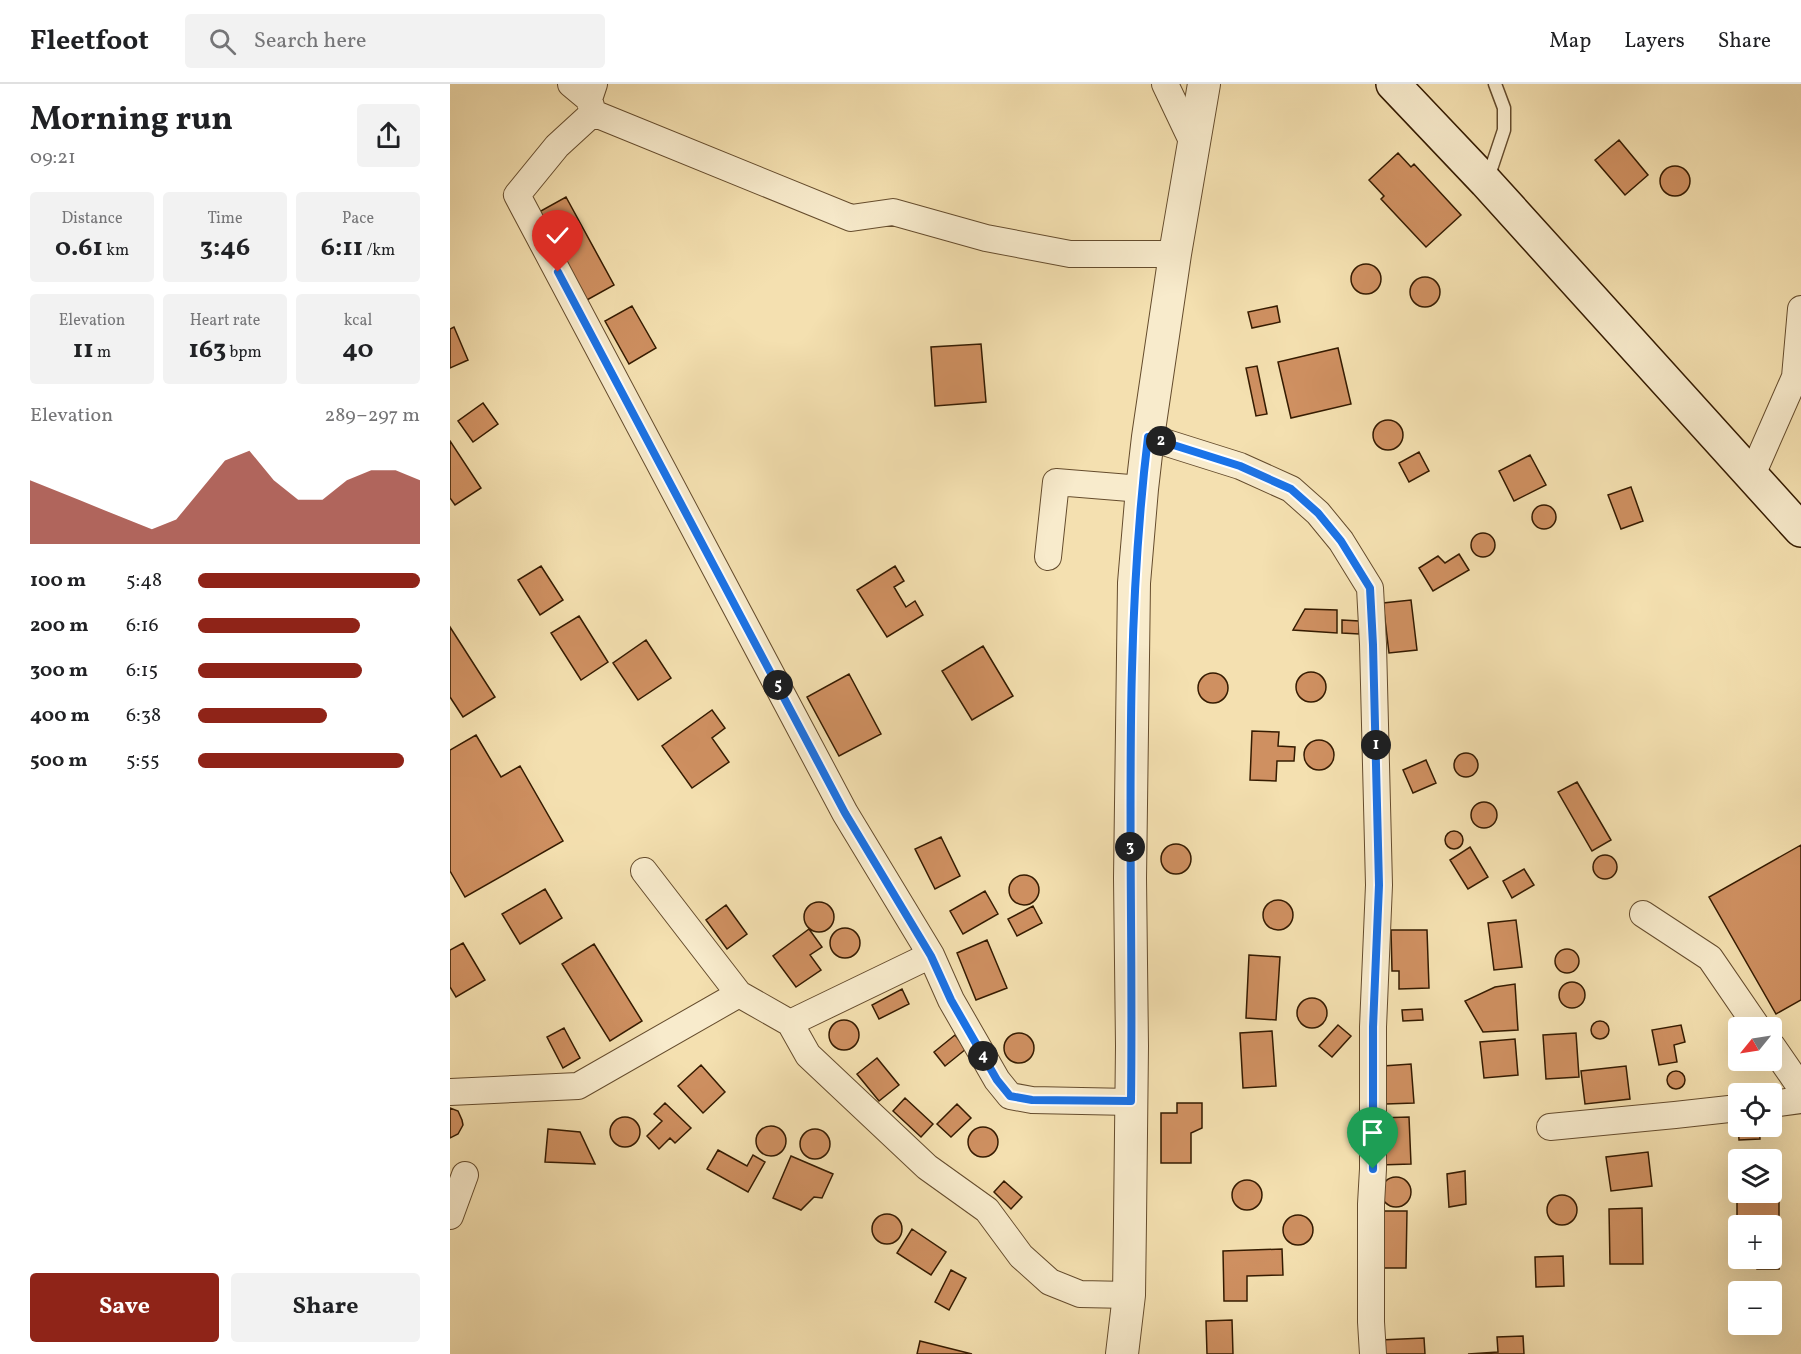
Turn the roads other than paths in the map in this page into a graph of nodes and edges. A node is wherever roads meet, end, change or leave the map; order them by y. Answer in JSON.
{"nodes":[{"id":1,"x":1165,"y":84,"type":"edge"},
{"id":2,"x":1204,"y":84,"type":"edge"},
{"id":3,"x":1393,"y":84,"type":"edge"},
{"id":4,"x":1495,"y":84,"type":"edge"},
{"id":5,"x":587,"y":95,"type":"edge"},
{"id":6,"x":1194,"y":145,"type":"junction"},
{"id":7,"x":1486,"y":182,"type":"junction"},
{"id":8,"x":1175,"y":254,"type":"junction"},
{"id":9,"x":1801,"y":309,"type":"edge"},
{"id":10,"x":1798,"y":376,"type":"edge"},
{"id":11,"x":1148,"y":437,"type":"junction"},
{"id":12,"x":1752,"y":476,"type":"junction"},
{"id":13,"x":1142,"y":489,"type":"junction"},
{"id":14,"x":1801,"y":530,"type":"edge"},
{"id":15,"x":1048,"y":557,"type":"dead end"},
{"id":16,"x":644,"y":871,"type":"dead end"},
{"id":17,"x":1643,"y":914,"type":"dead end"},
{"id":18,"x":931,"y":956,"type":"junction"},
{"id":19,"x":739,"y":994,"type":"junction"},
{"id":20,"x":1750,"y":1017,"type":"edge"},
{"id":21,"x":790,"y":1023,"type":"junction"},
{"id":22,"x":1782,"y":1060,"type":"edge"},
{"id":23,"x":1801,"y":1088,"type":"edge"},
{"id":24,"x":450,"y":1092,"type":"edge"},
{"id":25,"x":1801,"y":1100,"type":"edge"},
{"id":26,"x":1131,"y":1101,"type":"junction"},
{"id":27,"x":1782,"y":1103,"type":"edge"},
{"id":28,"x":1728,"y":1109,"type":"edge"},
{"id":29,"x":1550,"y":1127,"type":"dead end"},
{"id":30,"x":465,"y":1175,"type":"dead end"},
{"id":31,"x":450,"y":1216,"type":"edge"},
{"id":32,"x":1129,"y":1295,"type":"junction"},
{"id":33,"x":1122,"y":1354,"type":"edge"},
{"id":34,"x":1373,"y":1354,"type":"edge"}],
"edges":[{"from":1,"to":6,"type":"street"},
{"from":2,"to":6,"type":"street"},
{"from":3,"to":7,"type":"main road"},
{"from":4,"to":7,"type":"lane"},
{"from":5,"to":8,"type":"street"},
{"from":5,"to":18,"type":"street"},
{"from":6,"to":8,"type":"street"},
{"from":7,"to":12,"type":"main road"},
{"from":8,"to":11,"type":"street"},
{"from":9,"to":10,"type":"street"},
{"from":10,"to":12,"type":"street"},
{"from":11,"to":13,"type":"street"},
{"from":11,"to":34,"type":"street"},
{"from":12,"to":14,"type":"main road"},
{"from":13,"to":15,"type":"street"},
{"from":13,"to":26,"type":"street"},
{"from":16,"to":19,"type":"street"},
{"from":17,"to":20,"type":"street"},
{"from":18,"to":21,"type":"street"},
{"from":18,"to":26,"type":"street"},
{"from":19,"to":21,"type":"street"},
{"from":19,"to":24,"type":"street"},
{"from":21,"to":32,"type":"street"},
{"from":22,"to":23,"type":"street"},
{"from":25,"to":27,"type":"street"},
{"from":26,"to":32,"type":"street"},
{"from":28,"to":29,"type":"street"},
{"from":30,"to":31,"type":"street"},
{"from":32,"to":33,"type":"street"}]}
